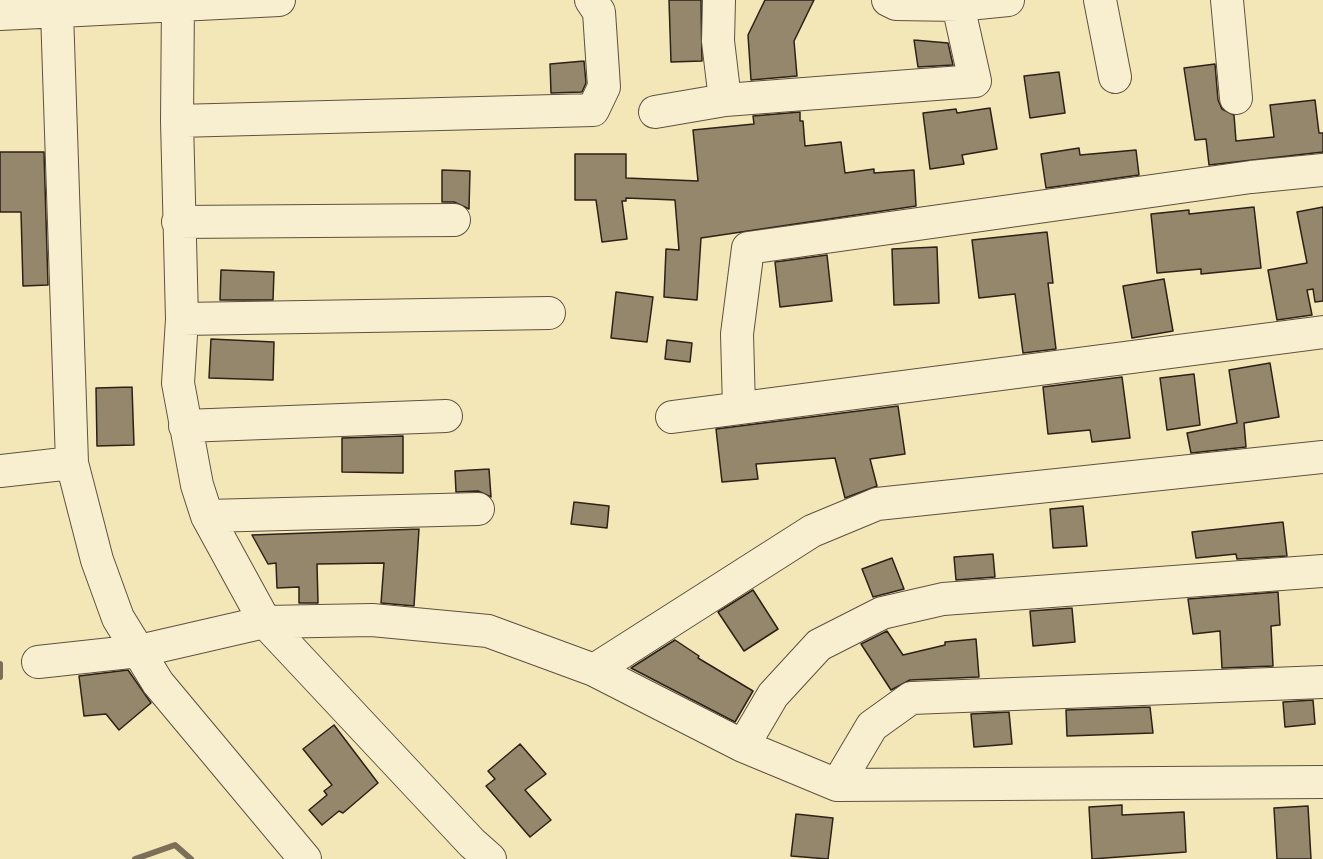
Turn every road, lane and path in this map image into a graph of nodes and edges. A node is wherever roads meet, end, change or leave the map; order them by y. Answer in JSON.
{"nodes":[{"id":1,"x":279,"y":0,"type":"edge"},
{"id":2,"x":591,"y":0,"type":"edge"},
{"id":3,"x":719,"y":0,"type":"edge"},
{"id":4,"x":888,"y":0,"type":"edge"},
{"id":5,"x":1008,"y":0,"type":"edge"},
{"id":6,"x":1100,"y":0,"type":"edge"},
{"id":7,"x":1227,"y":0,"type":"edge"},
{"id":8,"x":178,"y":3,"type":"edge"},
{"id":9,"x":958,"y":5,"type":"junction"},
{"id":10,"x":57,"y":12,"type":"junction"},
{"id":11,"x":0,"y":14,"type":"edge"},
{"id":12,"x":1115,"y":77,"type":"dead end"},
{"id":13,"x":1236,"y":98,"type":"dead end"},
{"id":14,"x":725,"y":100,"type":"junction"},
{"id":15,"x":655,"y":112,"type":"dead end"},
{"id":16,"x":177,"y":121,"type":"junction"},
{"id":17,"x":1323,"y":170,"type":"edge"},
{"id":18,"x":454,"y":220,"type":"dead end"},
{"id":19,"x":178,"y":222,"type":"junction"},
{"id":20,"x":549,"y":313,"type":"dead end"},
{"id":21,"x":182,"y":319,"type":"junction"},
{"id":22,"x":1323,"y":333,"type":"edge"},
{"id":23,"x":739,"y":408,"type":"junction"},
{"id":24,"x":446,"y":417,"type":"dead end"},
{"id":25,"x":672,"y":417,"type":"dead end"},
{"id":26,"x":185,"y":426,"type":"junction"},
{"id":27,"x":1323,"y":457,"type":"edge"},
{"id":28,"x":72,"y":463,"type":"junction"},
{"id":29,"x":0,"y":471,"type":"edge"},
{"id":30,"x":478,"y":509,"type":"dead end"},
{"id":31,"x":207,"y":516,"type":"junction"},
{"id":32,"x":1323,"y":571,"type":"edge"},
{"id":33,"x":266,"y":622,"type":"junction"},
{"id":34,"x":139,"y":651,"type":"junction"},
{"id":35,"x":38,"y":662,"type":"dead end"},
{"id":36,"x":594,"y":670,"type":"junction"},
{"id":37,"x":1323,"y":682,"type":"edge"},
{"id":38,"x":743,"y":746,"type":"junction"},
{"id":39,"x":1323,"y":782,"type":"edge"},
{"id":40,"x":837,"y":785,"type":"junction"},
{"id":41,"x":305,"y":859,"type":"edge"},
{"id":42,"x":490,"y":859,"type":"edge"}],
"edges":[{"from":1,"to":8,"type":"street"},
{"from":2,"to":16,"type":"street"},
{"from":3,"to":14,"type":"street"},
{"from":4,"to":9,"type":"street"},
{"from":5,"to":9,"type":"street"},
{"from":6,"to":12,"type":"street"},
{"from":7,"to":13,"type":"street"},
{"from":8,"to":10,"type":"street"},
{"from":8,"to":16,"type":"street"},
{"from":9,"to":14,"type":"street"},
{"from":10,"to":11,"type":"street"},
{"from":10,"to":28,"type":"street"},
{"from":14,"to":15,"type":"street"},
{"from":16,"to":19,"type":"street"},
{"from":17,"to":23,"type":"street"},
{"from":18,"to":19,"type":"street"},
{"from":19,"to":21,"type":"street"},
{"from":20,"to":21,"type":"street"},
{"from":21,"to":26,"type":"street"},
{"from":22,"to":23,"type":"street"},
{"from":23,"to":25,"type":"street"},
{"from":24,"to":26,"type":"street"},
{"from":26,"to":31,"type":"street"},
{"from":27,"to":36,"type":"street"},
{"from":28,"to":29,"type":"street"},
{"from":28,"to":34,"type":"street"},
{"from":30,"to":31,"type":"street"},
{"from":31,"to":33,"type":"street"},
{"from":32,"to":38,"type":"street"},
{"from":33,"to":34,"type":"street"},
{"from":33,"to":36,"type":"street"},
{"from":33,"to":42,"type":"street"},
{"from":34,"to":35,"type":"street"},
{"from":34,"to":41,"type":"street"},
{"from":36,"to":38,"type":"street"},
{"from":37,"to":40,"type":"street"},
{"from":38,"to":40,"type":"street"},
{"from":39,"to":40,"type":"street"}]}
